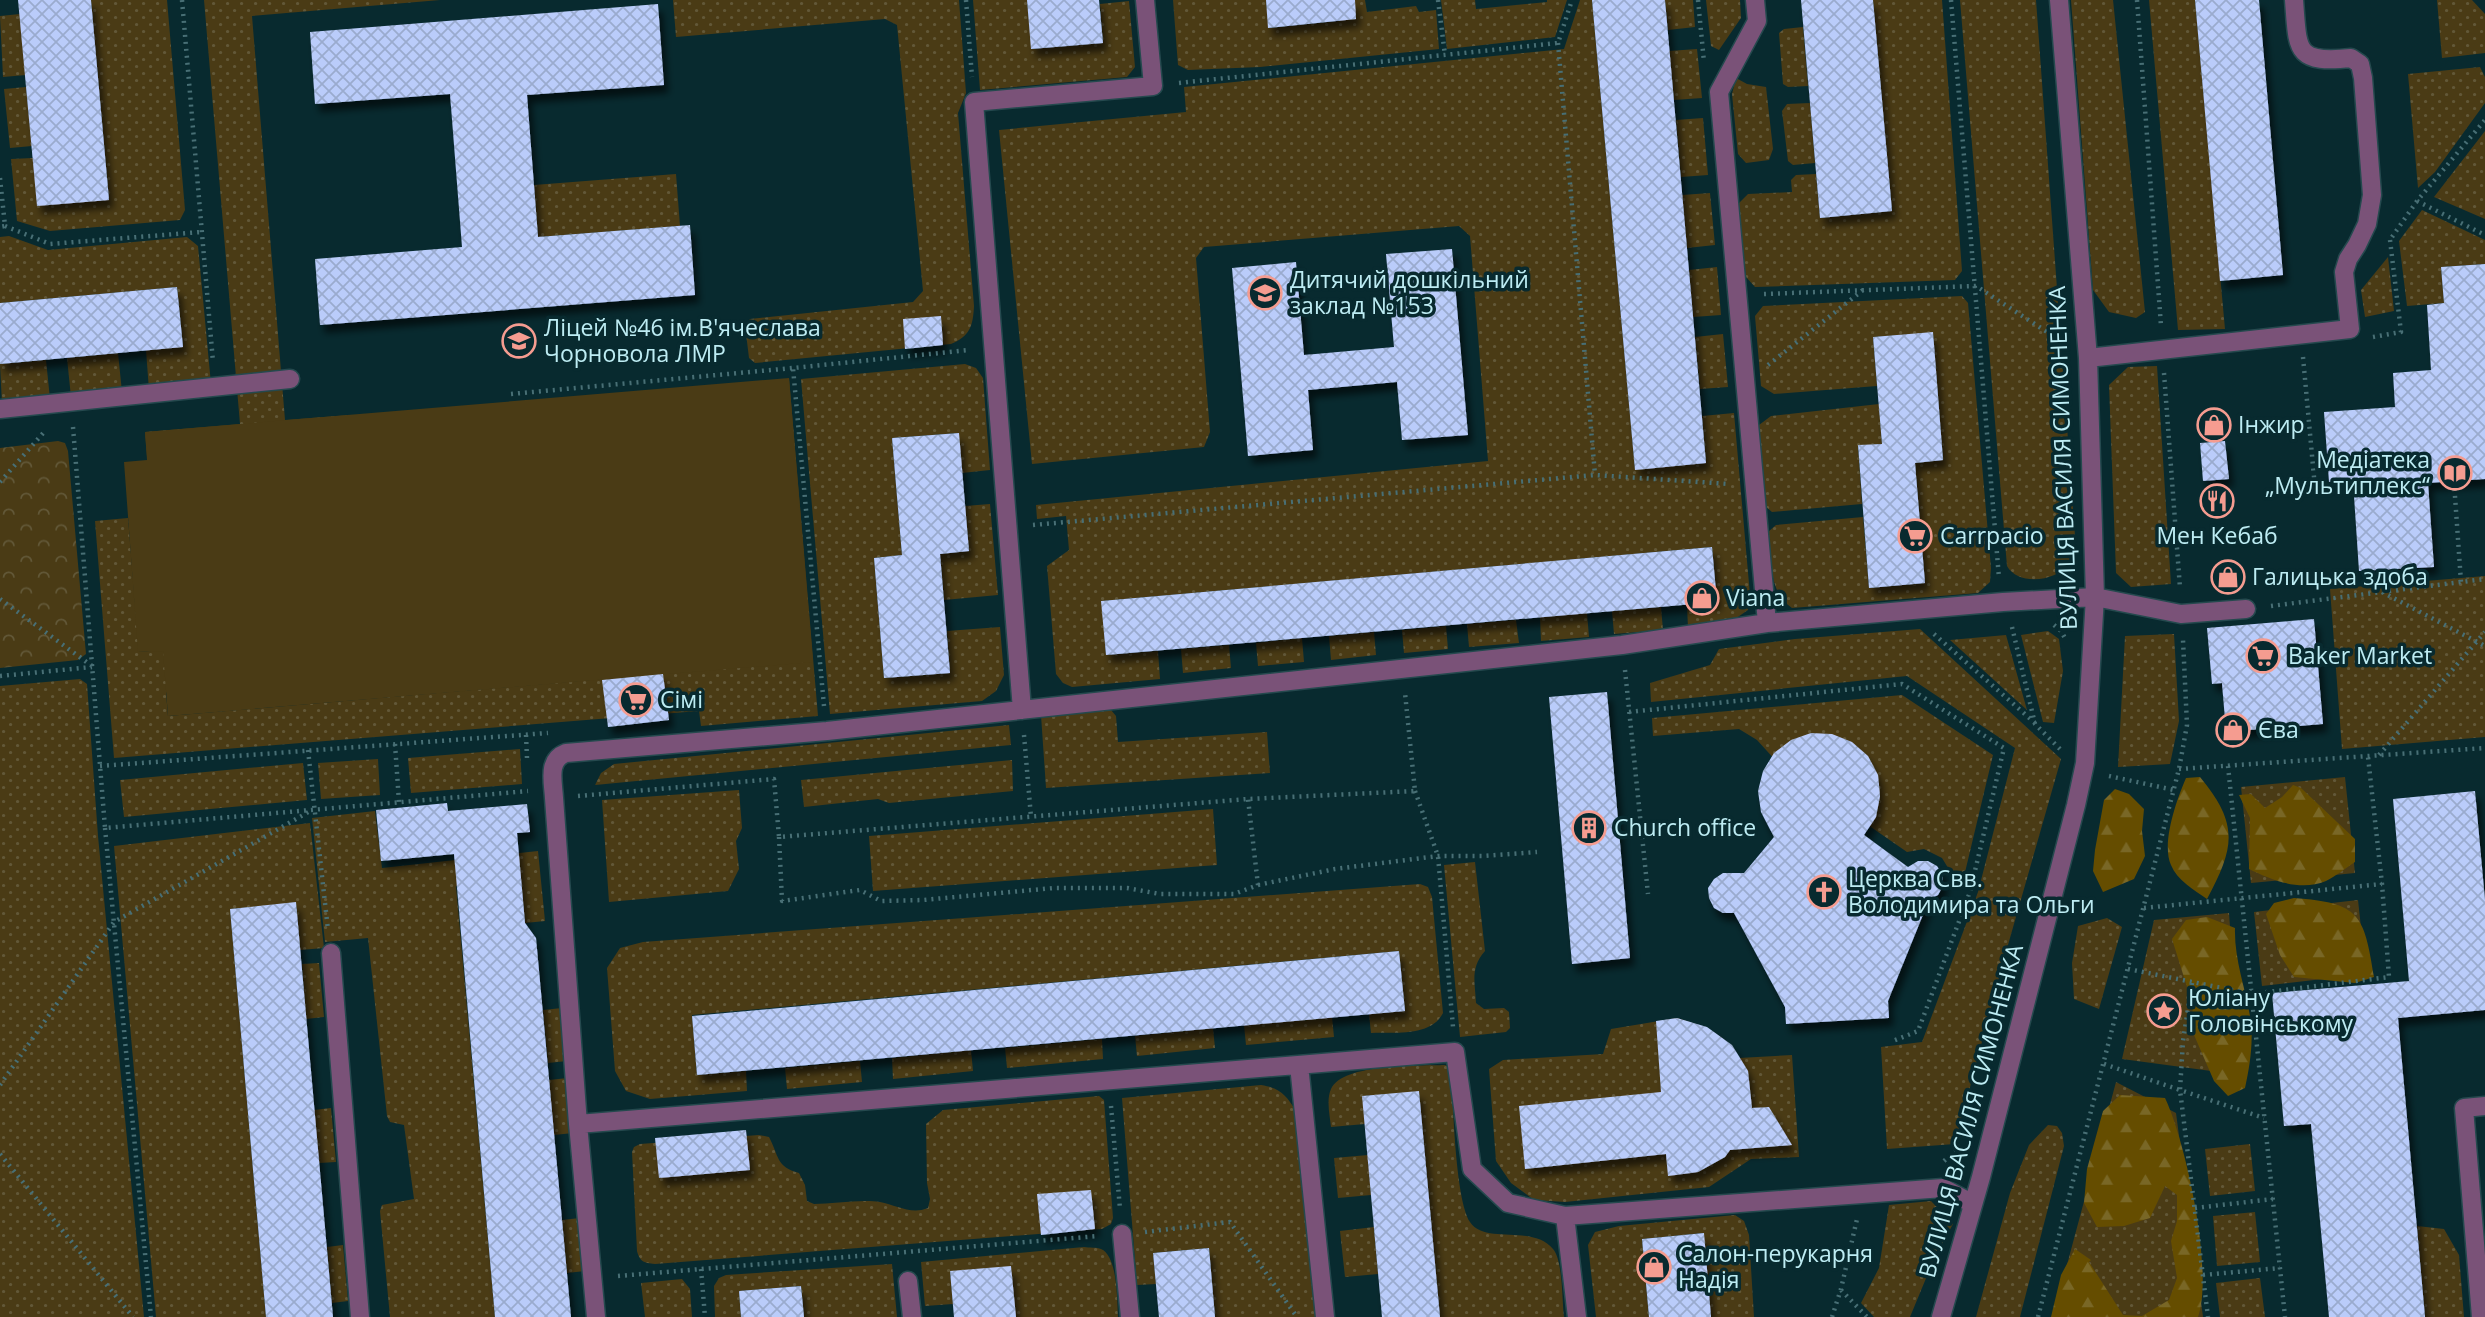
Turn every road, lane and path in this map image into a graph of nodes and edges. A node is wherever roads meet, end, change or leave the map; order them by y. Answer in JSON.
{"nodes":[{"id":1,"x":182,"y":0,"type":"edge"},
{"id":2,"x":966,"y":0,"type":"edge"},
{"id":3,"x":1146,"y":0,"type":"edge"},
{"id":4,"x":1438,"y":0,"type":"edge"},
{"id":5,"x":1572,"y":0,"type":"edge"},
{"id":6,"x":1698,"y":0,"type":"edge"},
{"id":7,"x":1755,"y":0,"type":"edge"},
{"id":8,"x":1951,"y":0,"type":"edge"},
{"id":9,"x":2059,"y":0,"type":"edge"},
{"id":10,"x":2137,"y":0,"type":"edge"},
{"id":11,"x":2294,"y":0,"type":"edge"},
{"id":12,"x":1558,"y":43,"type":"junction"},
{"id":13,"x":1445,"y":55,"type":"junction"},
{"id":14,"x":1153,"y":86,"type":"junction"},
{"id":15,"x":1718,"y":92,"type":"junction"},
{"id":16,"x":974,"y":102,"type":"junction"},
{"id":17,"x":2485,"y":120,"type":"edge"},
{"id":18,"x":0,"y":178,"type":"edge"},
{"id":19,"x":2417,"y":201,"type":"junction"},
{"id":20,"x":3,"y":226,"type":"edge"},
{"id":21,"x":201,"y":233,"type":"junction"},
{"id":22,"x":2485,"y":235,"type":"edge"},
{"id":23,"x":2383,"y":251,"type":"dead end"},
{"id":24,"x":1976,"y":286,"type":"junction"},
{"id":25,"x":1864,"y":290,"type":"junction"},
{"id":26,"x":1737,"y":295,"type":"junction"},
{"id":27,"x":993,"y":348,"type":"junction"},
{"id":28,"x":2163,"y":350,"type":"junction"},
{"id":29,"x":2088,"y":358,"type":"junction"},
{"id":30,"x":793,"y":368,"type":"junction"},
{"id":31,"x":290,"y":379,"type":"dead end"},
{"id":32,"x":1745,"y":383,"type":"junction"},
{"id":33,"x":215,"y":387,"type":"junction"},
{"id":34,"x":511,"y":394,"type":"dead end"},
{"id":35,"x":71,"y":401,"type":"junction"},
{"id":36,"x":0,"y":409,"type":"edge"},
{"id":37,"x":1595,"y":475,"type":"junction"},
{"id":38,"x":0,"y":482,"type":"edge"},
{"id":39,"x":2454,"y":482,"type":"dead end"},
{"id":40,"x":1755,"y":486,"type":"junction"},
{"id":41,"x":1008,"y":527,"type":"junction"},
{"id":42,"x":2485,"y":579,"type":"edge"},
{"id":43,"x":1999,"y":581,"type":"dead end"},
{"id":44,"x":2461,"y":582,"type":"junction"},
{"id":45,"x":2381,"y":592,"type":"junction"},
{"id":46,"x":2180,"y":595,"type":"dead end"},
{"id":47,"x":2095,"y":597,"type":"junction"},
{"id":48,"x":0,"y":599,"type":"edge"},
{"id":49,"x":2246,"y":609,"type":"joint"},
{"id":50,"x":1767,"y":623,"type":"junction"},
{"id":51,"x":2050,"y":623,"type":"dead end"},
{"id":52,"x":2025,"y":626,"type":"dead end"},
{"id":53,"x":2182,"y":629,"type":"dead end"},
{"id":54,"x":2485,"y":632,"type":"edge"},
{"id":55,"x":1936,"y":637,"type":"dead end"},
{"id":56,"x":2476,"y":642,"type":"junction"},
{"id":57,"x":1622,"y":645,"type":"junction"},
{"id":58,"x":2485,"y":646,"type":"edge"},
{"id":59,"x":2070,"y":647,"type":"dead end"},
{"id":60,"x":93,"y":667,"type":"junction"},
{"id":61,"x":1403,"y":668,"type":"junction"},
{"id":62,"x":0,"y":676,"type":"edge"},
{"id":63,"x":1022,"y":710,"type":"junction"},
{"id":64,"x":1629,"y":712,"type":"junction"},
{"id":65,"x":2035,"y":724,"type":"junction"},
{"id":66,"x":827,"y":731,"type":"junction"},
{"id":67,"x":553,"y":733,"type":"dead end"},
{"id":68,"x":2067,"y":743,"type":"dead end"},
{"id":69,"x":395,"y":744,"type":"junction"},
{"id":70,"x":2485,"y":748,"type":"edge"},
{"id":71,"x":308,"y":750,"type":"junction"},
{"id":72,"x":2378,"y":756,"type":"junction"},
{"id":73,"x":2368,"y":757,"type":"junction"},
{"id":74,"x":2228,"y":765,"type":"junction"},
{"id":75,"x":100,"y":766,"type":"junction"},
{"id":76,"x":2179,"y":769,"type":"junction"},
{"id":77,"x":2109,"y":776,"type":"dead end"},
{"id":78,"x":2174,"y":790,"type":"junction"},
{"id":79,"x":1415,"y":791,"type":"junction"},
{"id":80,"x":554,"y":798,"type":"junction"},
{"id":81,"x":1248,"y":799,"type":"junction"},
{"id":82,"x":399,"y":802,"type":"junction"},
{"id":83,"x":313,"y":809,"type":"junction"},
{"id":84,"x":1031,"y":817,"type":"junction"},
{"id":85,"x":105,"y":828,"type":"junction"},
{"id":86,"x":779,"y":837,"type":"junction"},
{"id":87,"x":1537,"y":852,"type":"dead end"},
{"id":88,"x":1438,"y":856,"type":"junction"},
{"id":89,"x":2382,"y":884,"type":"junction"},
{"id":90,"x":1258,"y":885,"type":"junction"},
{"id":91,"x":1648,"y":894,"type":"dead end"},
{"id":92,"x":2242,"y":898,"type":"junction"},
{"id":93,"x":2144,"y":908,"type":"junction"},
{"id":94,"x":114,"y":922,"type":"junction"},
{"id":95,"x":331,"y":953,"type":"joint"},
{"id":96,"x":2128,"y":969,"type":"junction"},
{"id":97,"x":2192,"y":983,"type":"junction"},
{"id":98,"x":2252,"y":994,"type":"junction"},
{"id":99,"x":1893,"y":1041,"type":"dead end"},
{"id":100,"x":1455,"y":1052,"type":"junction"},
{"id":101,"x":2104,"y":1064,"type":"junction"},
{"id":102,"x":1299,"y":1065,"type":"junction"},
{"id":103,"x":1109,"y":1081,"type":"junction"},
{"id":104,"x":0,"y":1085,"type":"edge"},
{"id":105,"x":2180,"y":1090,"type":"junction"},
{"id":106,"x":2485,"y":1106,"type":"edge"},
{"id":107,"x":2264,"y":1118,"type":"junction"},
{"id":108,"x":578,"y":1124,"type":"junction"},
{"id":109,"x":1962,"y":1144,"type":"dead end"},
{"id":110,"x":0,"y":1154,"type":"edge"},
{"id":111,"x":1939,"y":1167,"type":"dead end"},
{"id":112,"x":1863,"y":1194,"type":"junction"},
{"id":113,"x":2273,"y":1199,"type":"junction"},
{"id":114,"x":1973,"y":1204,"type":"junction"},
{"id":115,"x":2195,"y":1208,"type":"junction"},
{"id":116,"x":1565,"y":1216,"type":"junction"},
{"id":117,"x":1122,"y":1234,"type":"junction"},
{"id":118,"x":2280,"y":1268,"type":"junction"},
{"id":119,"x":701,"y":1269,"type":"junction"},
{"id":120,"x":2203,"y":1275,"type":"junction"},
{"id":121,"x":592,"y":1278,"type":"junction"},
{"id":122,"x":908,"y":1281,"type":"dead end"},
{"id":123,"x":1841,"y":1289,"type":"junction"},
{"id":124,"x":133,"y":1317,"type":"edge"},
{"id":125,"x":152,"y":1317,"type":"edge"},
{"id":126,"x":360,"y":1317,"type":"edge"},
{"id":127,"x":596,"y":1317,"type":"edge"},
{"id":128,"x":705,"y":1317,"type":"edge"},
{"id":129,"x":912,"y":1317,"type":"edge"},
{"id":130,"x":1129,"y":1317,"type":"edge"},
{"id":131,"x":1297,"y":1317,"type":"edge"},
{"id":132,"x":1325,"y":1317,"type":"edge"},
{"id":133,"x":1577,"y":1317,"type":"edge"},
{"id":134,"x":1832,"y":1317,"type":"edge"},
{"id":135,"x":1867,"y":1317,"type":"edge"},
{"id":136,"x":1941,"y":1317,"type":"edge"},
{"id":137,"x":2038,"y":1317,"type":"edge"},
{"id":138,"x":2208,"y":1317,"type":"edge"},
{"id":139,"x":2285,"y":1317,"type":"edge"},
{"id":140,"x":2481,"y":1317,"type":"edge"}],
"edges":[{"from":1,"to":21,"type":"path"},
{"from":2,"to":16,"type":"path"},
{"from":3,"to":14,"type":"street"},
{"from":4,"to":13,"type":"path"},
{"from":5,"to":12,"type":"path"},
{"from":6,"to":15,"type":"path"},
{"from":7,"to":15,"type":"street"},
{"from":8,"to":24,"type":"path"},
{"from":9,"to":29,"type":"street","name":"ВУЛИЦЯ ВАСИЛЯ СИМОНЕНКА"},
{"from":10,"to":28,"type":"path"},
{"from":11,"to":28,"type":"street"},
{"from":12,"to":13,"type":"path"},
{"from":12,"to":37,"type":"path"},
{"from":13,"to":14,"type":"path"},
{"from":14,"to":16,"type":"street"},
{"from":15,"to":26,"type":"street"},
{"from":16,"to":27,"type":"street"},
{"from":17,"to":19,"type":"path"},
{"from":18,"to":20,"type":"path"},
{"from":19,"to":22,"type":"path"},
{"from":19,"to":23,"type":"path"},
{"from":20,"to":21,"type":"path"},
{"from":21,"to":33,"type":"path"},
{"from":24,"to":25,"type":"path"},
{"from":24,"to":29,"type":"path"},
{"from":24,"to":43,"type":"path"},
{"from":25,"to":26,"type":"path"},
{"from":25,"to":32,"type":"path"},
{"from":26,"to":32,"type":"street"},
{"from":27,"to":30,"type":"path"},
{"from":27,"to":41,"type":"street"},
{"from":28,"to":29,"type":"street"},
{"from":28,"to":46,"type":"path"},
{"from":29,"to":47,"type":"street","name":"ВУЛИЦЯ ВАСИЛЯ СИМОНЕНКА"},
{"from":30,"to":34,"type":"path"},
{"from":30,"to":66,"type":"path"},
{"from":31,"to":33,"type":"street"},
{"from":32,"to":40,"type":"street"},
{"from":33,"to":35,"type":"street"},
{"from":35,"to":36,"type":"street"},
{"from":35,"to":38,"type":"path"},
{"from":35,"to":60,"type":"path"},
{"from":37,"to":40,"type":"path"},
{"from":37,"to":41,"type":"path"},
{"from":39,"to":44,"type":"path"},
{"from":40,"to":50,"type":"street"},
{"from":41,"to":63,"type":"street"},
{"from":42,"to":44,"type":"path"},
{"from":44,"to":45,"type":"path"},
{"from":45,"to":49,"type":"path"},
{"from":45,"to":56,"type":"path"},
{"from":47,"to":49,"type":"street"},
{"from":47,"to":50,"type":"street"},
{"from":47,"to":114,"type":"street","name":"ВУЛИЦЯ ВАСИЛЯ СИМОНЕНКА"},
{"from":48,"to":60,"type":"path"},
{"from":50,"to":57,"type":"street"},
{"from":51,"to":59,"type":"path"},
{"from":52,"to":65,"type":"path"},
{"from":53,"to":76,"type":"path"},
{"from":54,"to":56,"type":"path"},
{"from":55,"to":65,"type":"path"},
{"from":56,"to":58,"type":"path"},
{"from":56,"to":72,"type":"path"},
{"from":57,"to":61,"type":"street"},
{"from":57,"to":64,"type":"path"},
{"from":60,"to":62,"type":"path"},
{"from":60,"to":75,"type":"path"},
{"from":61,"to":63,"type":"street"},
{"from":61,"to":79,"type":"path"},
{"from":63,"to":66,"type":"street"},
{"from":63,"to":84,"type":"path"},
{"from":64,"to":91,"type":"path"},
{"from":64,"to":99,"type":"path"},
{"from":65,"to":68,"type":"path"},
{"from":66,"to":80,"type":"street"},
{"from":67,"to":69,"type":"path"},
{"from":69,"to":71,"type":"path"},
{"from":69,"to":82,"type":"path"},
{"from":70,"to":72,"type":"path"},
{"from":71,"to":75,"type":"path"},
{"from":71,"to":83,"type":"path"},
{"from":72,"to":73,"type":"path"},
{"from":73,"to":74,"type":"path"},
{"from":73,"to":89,"type":"path"},
{"from":74,"to":76,"type":"path"},
{"from":74,"to":92,"type":"path"},
{"from":75,"to":85,"type":"path"},
{"from":76,"to":78,"type":"path"},
{"from":77,"to":78,"type":"path"},
{"from":78,"to":93,"type":"path"},
{"from":79,"to":81,"type":"path"},
{"from":79,"to":88,"type":"path"},
{"from":80,"to":82,"type":"path"},
{"from":80,"to":86,"type":"path"},
{"from":80,"to":108,"type":"street"},
{"from":81,"to":84,"type":"path"},
{"from":81,"to":90,"type":"path"},
{"from":82,"to":83,"type":"path"},
{"from":83,"to":85,"type":"path"},
{"from":83,"to":94,"type":"path"},
{"from":83,"to":95,"type":"path"},
{"from":84,"to":86,"type":"path"},
{"from":85,"to":94,"type":"path"},
{"from":86,"to":90,"type":"path"},
{"from":87,"to":88,"type":"path"},
{"from":88,"to":90,"type":"path"},
{"from":88,"to":100,"type":"path"},
{"from":89,"to":92,"type":"path"},
{"from":89,"to":98,"type":"path"},
{"from":92,"to":93,"type":"path"},
{"from":92,"to":98,"type":"path"},
{"from":93,"to":96,"type":"path"},
{"from":94,"to":104,"type":"path"},
{"from":94,"to":125,"type":"path"},
{"from":95,"to":126,"type":"street"},
{"from":96,"to":97,"type":"path"},
{"from":96,"to":101,"type":"path"},
{"from":97,"to":98,"type":"path"},
{"from":97,"to":105,"type":"path"},
{"from":98,"to":107,"type":"path"},
{"from":100,"to":102,"type":"street"},
{"from":100,"to":116,"type":"street"},
{"from":101,"to":105,"type":"path"},
{"from":101,"to":137,"type":"path"},
{"from":102,"to":103,"type":"street"},
{"from":102,"to":132,"type":"street"},
{"from":103,"to":108,"type":"street"},
{"from":103,"to":117,"type":"path"},
{"from":105,"to":107,"type":"path"},
{"from":105,"to":115,"type":"path"},
{"from":106,"to":140,"type":"street"},
{"from":107,"to":113,"type":"path"},
{"from":108,"to":121,"type":"street"},
{"from":109,"to":111,"type":"path"},
{"from":110,"to":124,"type":"path"},
{"from":112,"to":114,"type":"street"},
{"from":112,"to":116,"type":"street"},
{"from":112,"to":123,"type":"path"},
{"from":113,"to":115,"type":"path"},
{"from":113,"to":118,"type":"path"},
{"from":114,"to":136,"type":"street","name":"ВУЛИЦЯ ВАСИЛЯ СИМОНЕНКА"},
{"from":115,"to":120,"type":"path"},
{"from":116,"to":133,"type":"street"},
{"from":117,"to":119,"type":"path"},
{"from":117,"to":130,"type":"street"},
{"from":117,"to":131,"type":"path"},
{"from":118,"to":120,"type":"path"},
{"from":118,"to":139,"type":"path"},
{"from":119,"to":121,"type":"path"},
{"from":119,"to":128,"type":"path"},
{"from":120,"to":138,"type":"path"},
{"from":121,"to":127,"type":"street"},
{"from":122,"to":129,"type":"street"},
{"from":123,"to":134,"type":"path"},
{"from":123,"to":135,"type":"path"}]}
